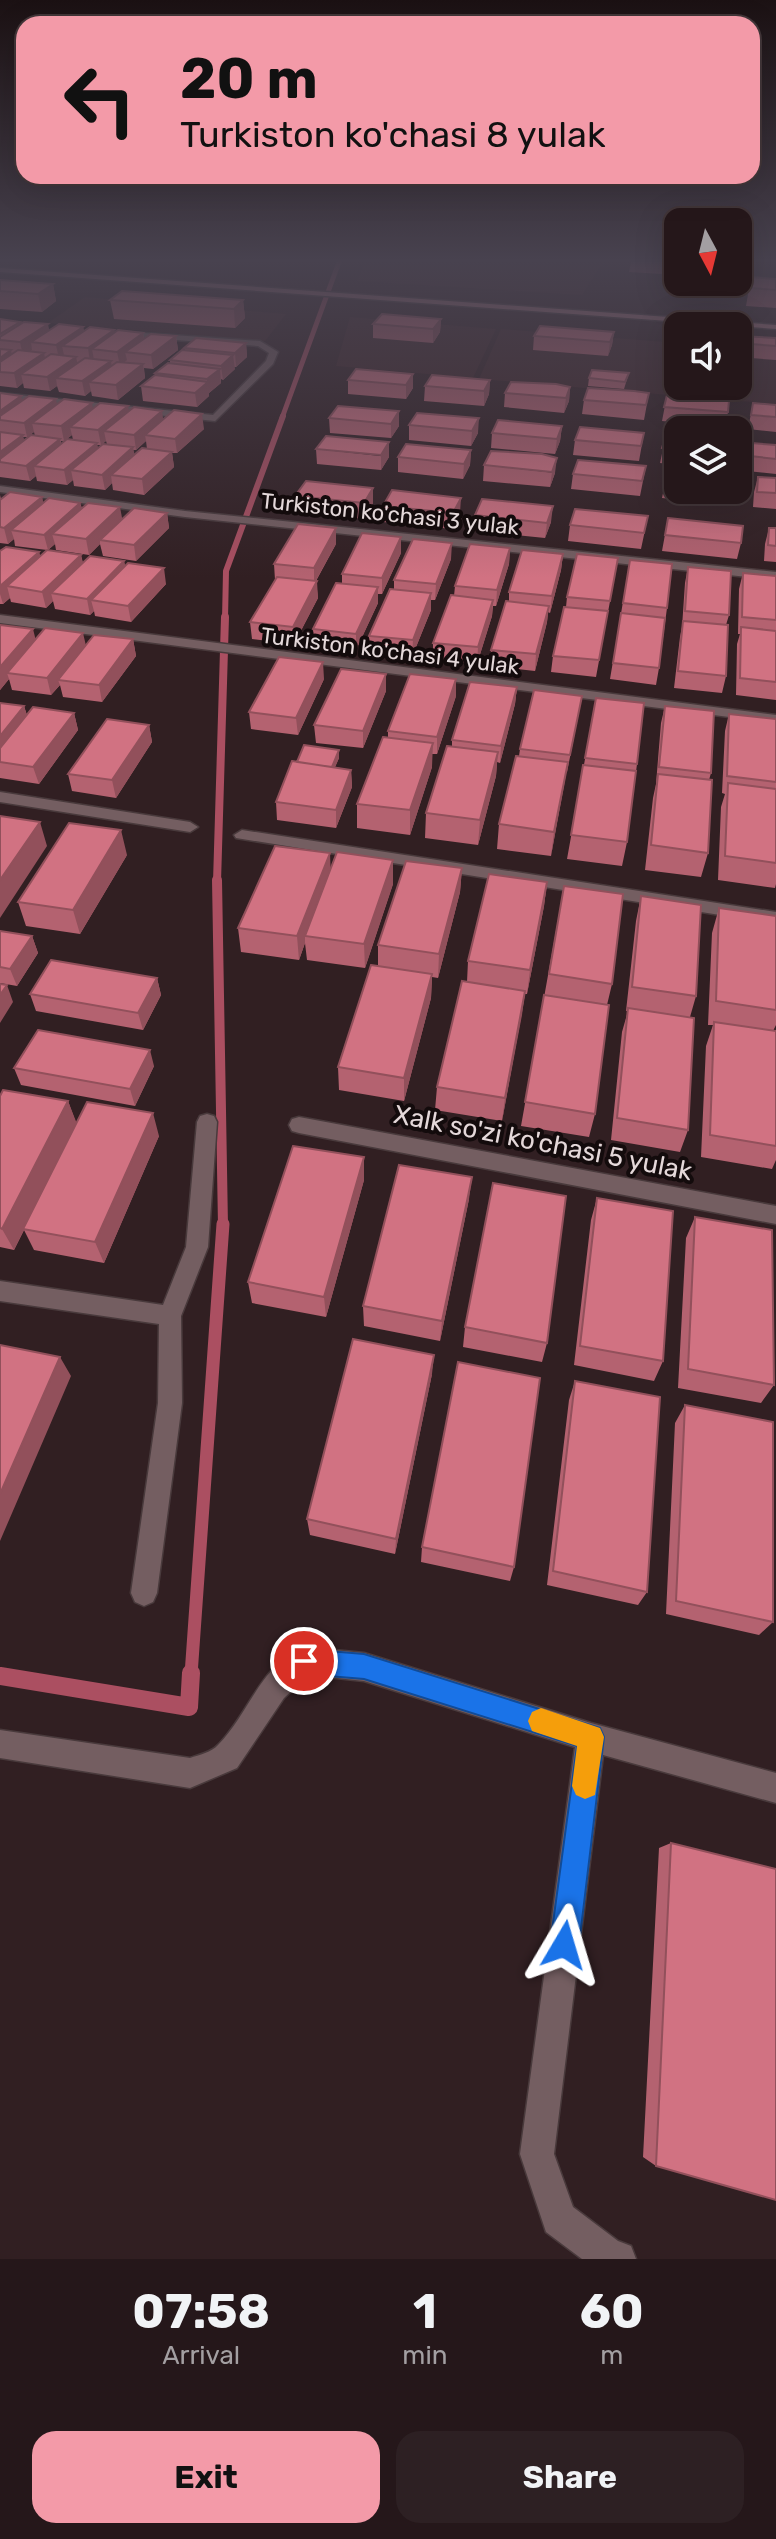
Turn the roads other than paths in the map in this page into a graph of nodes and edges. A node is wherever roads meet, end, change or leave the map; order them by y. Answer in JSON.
{"nodes":[{"id":1,"x":265,"y":367,"type":"edge"},
{"id":2,"x":0,"y":396,"type":"edge"},
{"id":3,"x":0,"y":489,"type":"edge"},
{"id":4,"x":776,"y":576,"type":"edge"},
{"id":5,"x":0,"y":619,"type":"edge"},
{"id":6,"x":776,"y":719,"type":"edge"},
{"id":7,"x":0,"y":797,"type":"edge"},
{"id":8,"x":190,"y":827,"type":"dead end"},
{"id":9,"x":242,"y":835,"type":"dead end"},
{"id":10,"x":776,"y":918,"type":"edge"},
{"id":11,"x":207,"y":1122,"type":"dead end"},
{"id":12,"x":299,"y":1125,"type":"dead end"},
{"id":13,"x":776,"y":1215,"type":"edge"},
{"id":14,"x":0,"y":1291,"type":"edge"},
{"id":15,"x":170,"y":1316,"type":"junction"},
{"id":16,"x":144,"y":1593,"type":"dead end"},
{"id":17,"x":591,"y":1737,"type":"junction"},
{"id":18,"x":0,"y":1744,"type":"edge"},
{"id":19,"x":776,"y":1788,"type":"edge"},
{"id":20,"x":618,"y":2259,"type":"edge"}],
"edges":[{"from":1,"to":2,"type":"street"},
{"from":3,"to":4,"type":"street","name":"Turkiston ko'chasi 3 yulak"},
{"from":5,"to":6,"type":"street","name":"Turkiston ko'chasi 4 yulak"},
{"from":7,"to":8,"type":"street"},
{"from":9,"to":10,"type":"street"},
{"from":11,"to":15,"type":"street"},
{"from":12,"to":13,"type":"street","name":"Xalk so'zi ko'chasi 5 yulak"},
{"from":14,"to":15,"type":"street"},
{"from":15,"to":16,"type":"street"},
{"from":17,"to":18,"type":"street"},
{"from":17,"to":19,"type":"street"},
{"from":17,"to":20,"type":"street"}]}
